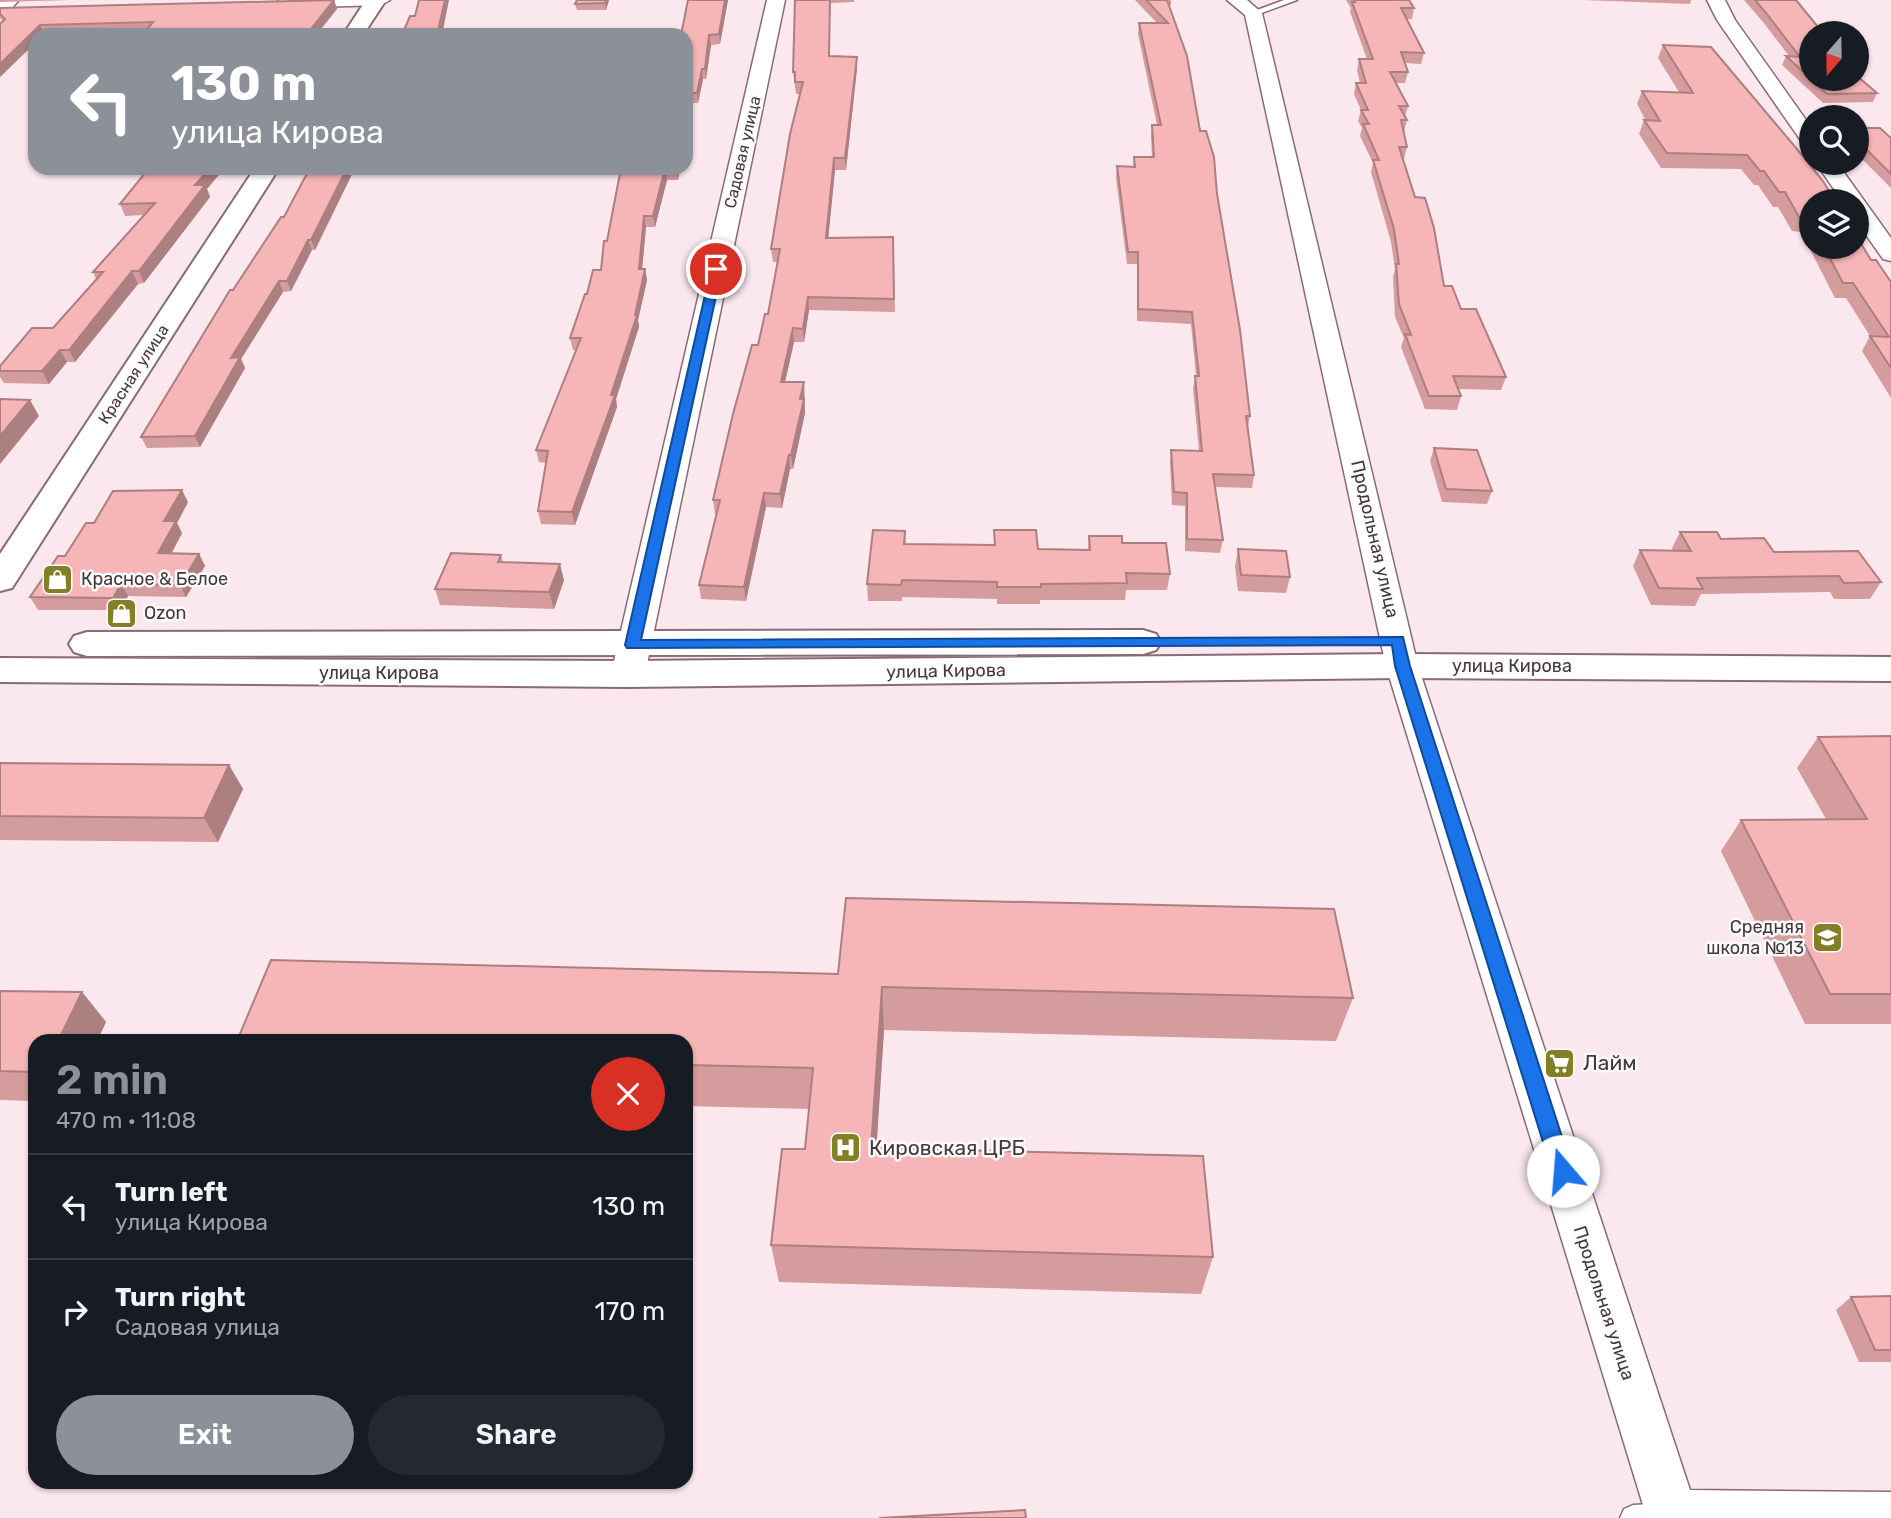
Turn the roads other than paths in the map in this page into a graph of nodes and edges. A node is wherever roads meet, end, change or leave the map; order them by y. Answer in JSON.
{"nodes":[{"id":1,"x":10,"y":0,"type":"edge"},
{"id":2,"x":377,"y":0,"type":"edge"},
{"id":3,"x":776,"y":0,"type":"edge"},
{"id":4,"x":1293,"y":0,"type":"edge"},
{"id":5,"x":1716,"y":0,"type":"edge"},
{"id":6,"x":264,"y":3,"type":"edge"},
{"id":7,"x":1245,"y":6,"type":"edge"},
{"id":8,"x":0,"y":9,"type":"edge"},
{"id":9,"x":28,"y":9,"type":"edge"},
{"id":10,"x":358,"y":28,"type":"edge"},
{"id":11,"x":1799,"y":124,"type":"edge"},
{"id":12,"x":262,"y":175,"type":"edge"},
{"id":13,"x":1869,"y":223,"type":"edge"},
{"id":14,"x":1891,"y":254,"type":"edge"},
{"id":15,"x":0,"y":580,"type":"edge"},
{"id":16,"x":1891,"y":643,"type":"edge"},
{"id":17,"x":0,"y":644,"type":"edge"},
{"id":18,"x":1400,"y":653,"type":"junction"},
{"id":19,"x":630,"y":659,"type":"junction"},
{"id":20,"x":1891,"y":669,"type":"edge"},
{"id":21,"x":0,"y":670,"type":"edge"},
{"id":22,"x":1660,"y":1517,"type":"edge"},
{"id":23,"x":1891,"y":1518,"type":"edge"}],
"edges":[{"from":1,"to":8,"type":"street"},
{"from":2,"to":6,"type":"street"},
{"from":2,"to":10,"type":"street"},
{"from":3,"to":19,"type":"street","name":"Садовая улица"},
{"from":4,"to":7,"type":"lane"},
{"from":5,"to":11,"type":"street"},
{"from":7,"to":18,"type":"street","name":"Продольная улица"},
{"from":8,"to":9,"type":"street"},
{"from":12,"to":15,"type":"street","name":"Красная улица"},
{"from":13,"to":14,"type":"street"},
{"from":16,"to":18,"type":"street","name":"улица Кирова"},
{"from":17,"to":19,"type":"street","name":"улица Кирова"},
{"from":18,"to":19,"type":"street","name":"улица Кирова"},
{"from":18,"to":20,"type":"street","name":"улица Кирова"},
{"from":18,"to":22,"type":"street","name":"Продольная улица"},
{"from":19,"to":21,"type":"street","name":"улица Кирова"},
{"from":22,"to":23,"type":"street"}]}
